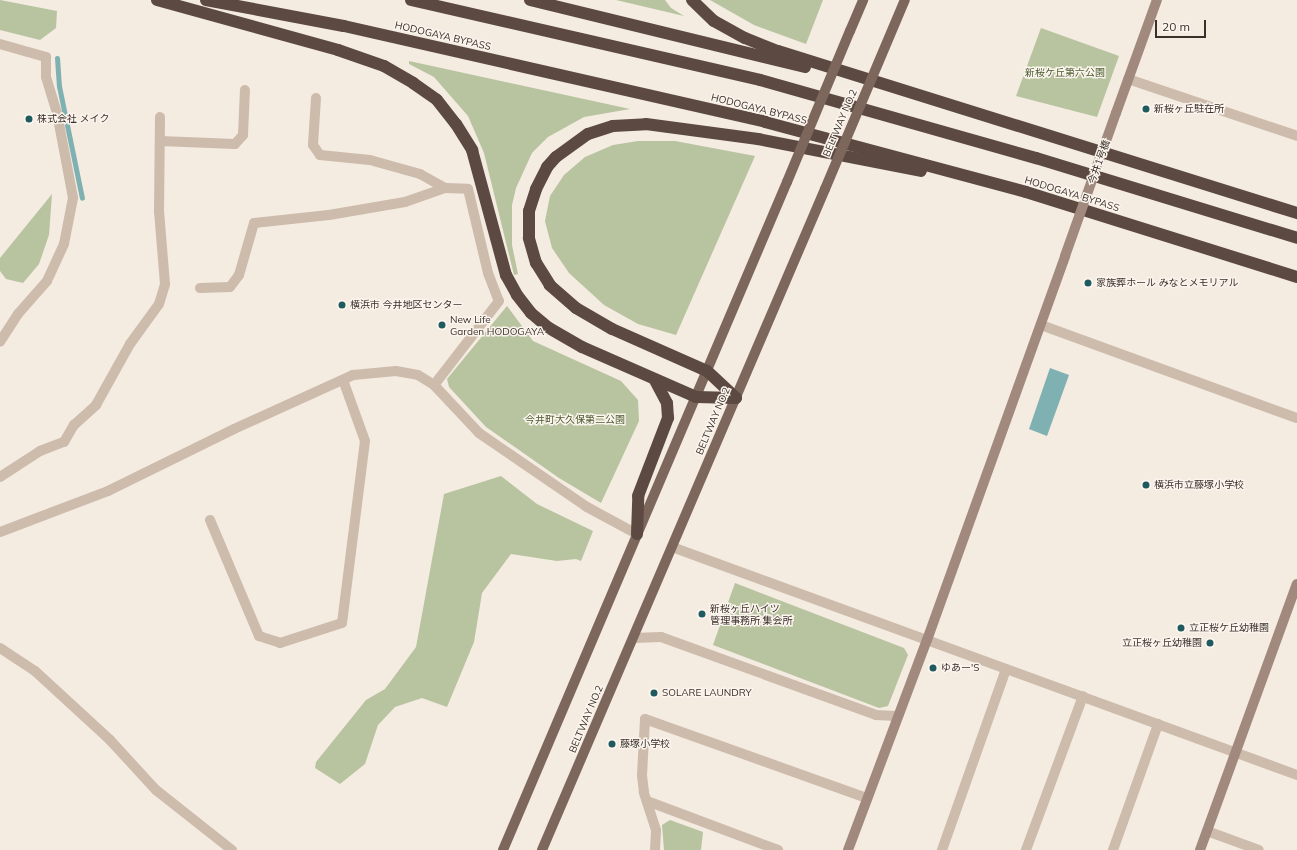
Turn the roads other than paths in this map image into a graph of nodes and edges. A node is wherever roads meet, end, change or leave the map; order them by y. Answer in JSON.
{"nodes":[{"id":1,"x":156,"y":0,"type":"edge"},
{"id":2,"x":206,"y":0,"type":"edge"},
{"id":3,"x":412,"y":0,"type":"edge"},
{"id":4,"x":530,"y":0,"type":"edge"},
{"id":5,"x":692,"y":0,"type":"edge"},
{"id":6,"x":863,"y":0,"type":"edge"},
{"id":7,"x":905,"y":0,"type":"edge"},
{"id":8,"x":1157,"y":0,"type":"edge"},
{"id":9,"x":0,"y":44,"type":"edge"},
{"id":10,"x":1128,"y":79,"type":"junction"},
{"id":11,"x":245,"y":90,"type":"dead end"},
{"id":12,"x":316,"y":98,"type":"dead end"},
{"id":13,"x":160,"y":117,"type":"dead end"},
{"id":14,"x":1043,"y":133,"type":"junction"},
{"id":15,"x":1297,"y":136,"type":"edge"},
{"id":16,"x":160,"y":141,"type":"junction"},
{"id":17,"x":444,"y":188,"type":"junction"},
{"id":18,"x":1026,"y":192,"type":"junction"},
{"id":19,"x":1297,"y":213,"type":"edge"},
{"id":20,"x":1297,"y":238,"type":"edge"},
{"id":21,"x":1297,"y":277,"type":"edge"},
{"id":22,"x":200,"y":288,"type":"dead end"},
{"id":23,"x":1041,"y":324,"type":"junction"},
{"id":24,"x":0,"y":342,"type":"edge"},
{"id":25,"x":707,"y":371,"type":"junction"},
{"id":26,"x":343,"y":380,"type":"junction"},
{"id":27,"x":655,"y":380,"type":"junction"},
{"id":28,"x":434,"y":385,"type":"junction"},
{"id":29,"x":696,"y":397,"type":"junction"},
{"id":30,"x":736,"y":398,"type":"junction"},
{"id":31,"x":1297,"y":418,"type":"edge"},
{"id":32,"x":0,"y":477,"type":"edge"},
{"id":33,"x":210,"y":520,"type":"dead end"},
{"id":34,"x":0,"y":532,"type":"edge"},
{"id":35,"x":637,"y":534,"type":"junction"},
{"id":36,"x":672,"y":547,"type":"junction"},
{"id":37,"x":1297,"y":584,"type":"edge"},
{"id":38,"x":634,"y":638,"type":"junction"},
{"id":39,"x":927,"y":640,"type":"junction"},
{"id":40,"x":0,"y":648,"type":"edge"},
{"id":41,"x":1006,"y":669,"type":"junction"},
{"id":42,"x":1083,"y":696,"type":"junction"},
{"id":43,"x":896,"y":716,"type":"junction"},
{"id":44,"x":1158,"y":724,"type":"junction"},
{"id":45,"x":1236,"y":752,"type":"junction"},
{"id":46,"x":1297,"y":775,"type":"edge"},
{"id":47,"x":867,"y":798,"type":"junction"},
{"id":48,"x":647,"y":801,"type":"junction"},
{"id":49,"x":1207,"y":831,"type":"junction"},
{"id":50,"x":232,"y":850,"type":"edge"},
{"id":51,"x":503,"y":850,"type":"edge"},
{"id":52,"x":542,"y":850,"type":"edge"},
{"id":53,"x":655,"y":850,"type":"edge"},
{"id":54,"x":778,"y":850,"type":"edge"},
{"id":55,"x":848,"y":850,"type":"edge"},
{"id":56,"x":942,"y":850,"type":"edge"},
{"id":57,"x":1026,"y":850,"type":"edge"},
{"id":58,"x":1112,"y":850,"type":"edge"},
{"id":59,"x":1200,"y":850,"type":"edge"},
{"id":60,"x":1259,"y":850,"type":"edge"}],
"edges":[{"from":1,"to":27,"type":"highway"},
{"from":2,"to":18,"type":"highway","name":"HODOGAYA BYPASS"},
{"from":3,"to":20,"type":"highway"},
{"from":4,"to":14,"type":"highway"},
{"from":5,"to":14,"type":"highway"},
{"from":6,"to":25,"type":"main road","bridge":true},
{"from":7,"to":30,"type":"main road","name":"BELTWAY NO.2","bridge":true},
{"from":8,"to":10,"type":"street","name":"今井1号橋"},
{"from":9,"to":24,"type":"street"},
{"from":10,"to":15,"type":"street"},
{"from":10,"to":23,"type":"street","name":"今井1号橋","bridge":true},
{"from":11,"to":16,"type":"street"},
{"from":12,"to":17,"type":"street"},
{"from":13,"to":16,"type":"street"},
{"from":14,"to":19,"type":"highway"},
{"from":16,"to":32,"type":"street"},
{"from":17,"to":22,"type":"street"},
{"from":17,"to":28,"type":"street"},
{"from":18,"to":21,"type":"highway","name":"HODOGAYA BYPASS"},
{"from":18,"to":25,"type":"highway"},
{"from":23,"to":31,"type":"street"},
{"from":23,"to":39,"type":"street","name":"今井1号橋"},
{"from":25,"to":29,"type":"main road"},
{"from":25,"to":30,"type":"highway"},
{"from":26,"to":28,"type":"street"},
{"from":26,"to":33,"type":"street"},
{"from":26,"to":34,"type":"street"},
{"from":27,"to":29,"type":"highway"},
{"from":27,"to":35,"type":"highway"},
{"from":28,"to":35,"type":"street"},
{"from":29,"to":30,"type":"highway"},
{"from":29,"to":35,"type":"main road"},
{"from":30,"to":36,"type":"main road","name":"BELTWAY NO.2"},
{"from":35,"to":51,"type":"main road"},
{"from":36,"to":38,"type":"main road","name":"BELTWAY NO.2"},
{"from":36,"to":39,"type":"street"},
{"from":37,"to":45,"type":"street"},
{"from":38,"to":43,"type":"street"},
{"from":38,"to":52,"type":"main road","name":"BELTWAY NO.2"},
{"from":39,"to":41,"type":"street"},
{"from":39,"to":43,"type":"street","name":"今井1号橋"},
{"from":40,"to":50,"type":"street"},
{"from":41,"to":42,"type":"street"},
{"from":41,"to":56,"type":"street"},
{"from":42,"to":44,"type":"street"},
{"from":42,"to":57,"type":"street"},
{"from":43,"to":47,"type":"street","name":"今井1号橋"},
{"from":44,"to":45,"type":"street"},
{"from":44,"to":58,"type":"street"},
{"from":45,"to":46,"type":"street"},
{"from":45,"to":49,"type":"street"},
{"from":47,"to":48,"type":"street"},
{"from":47,"to":55,"type":"street","name":"今井1号橋"},
{"from":48,"to":53,"type":"street"},
{"from":48,"to":54,"type":"street"},
{"from":49,"to":59,"type":"street"},
{"from":49,"to":60,"type":"street"}]}
